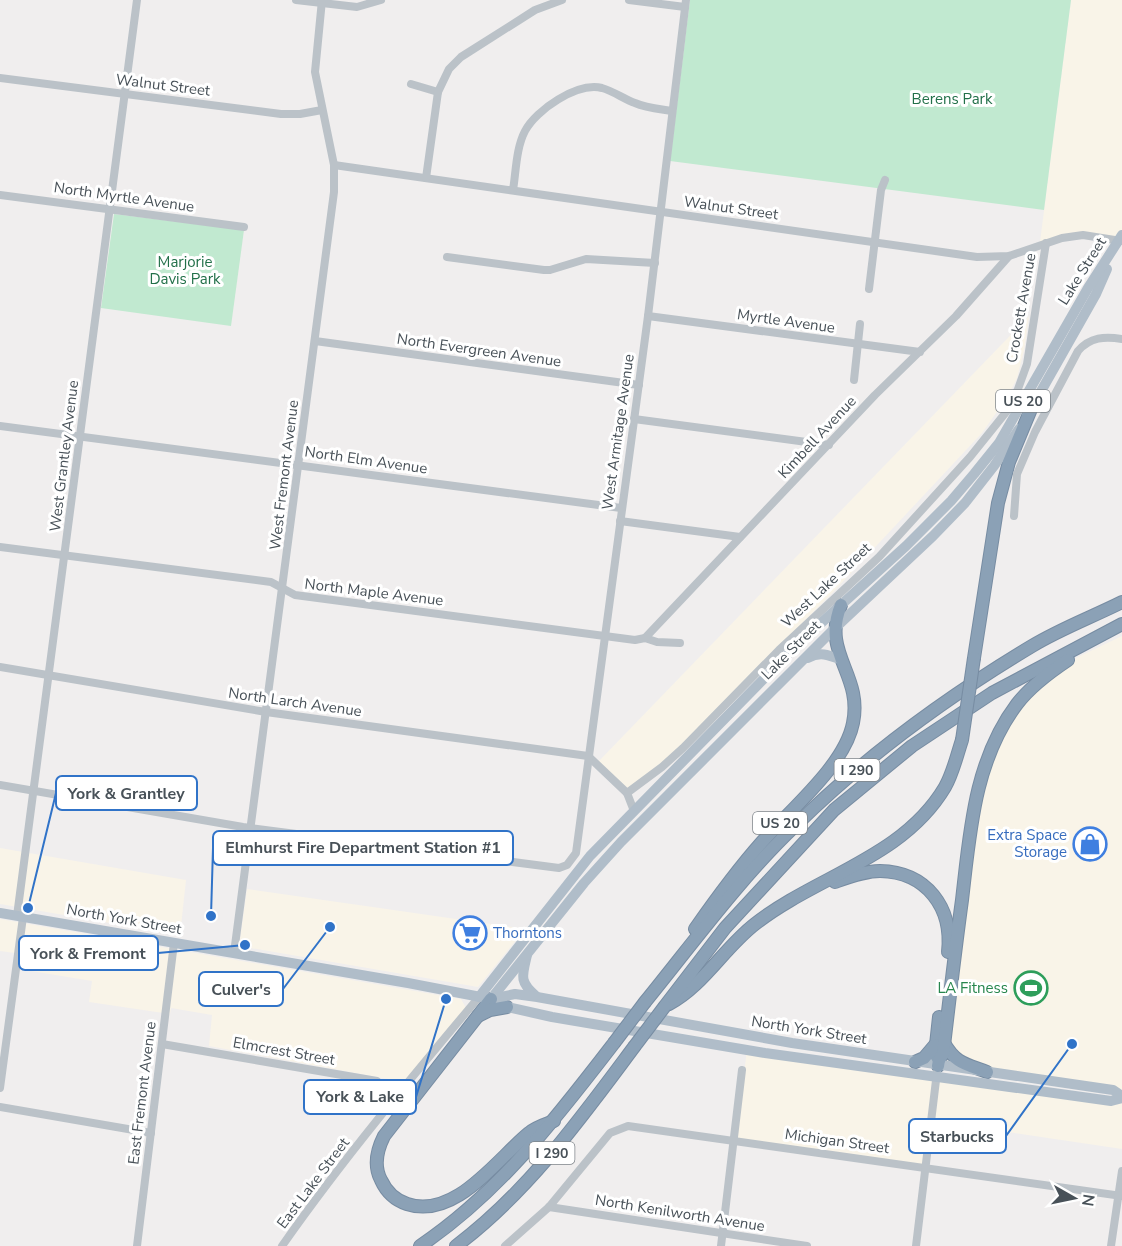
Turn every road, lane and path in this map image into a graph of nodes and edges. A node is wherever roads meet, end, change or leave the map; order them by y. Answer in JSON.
{"nodes":[{"id":1,"x":137,"y":0,"type":"edge"},
{"id":2,"x":296,"y":0,"type":"edge"},
{"id":3,"x":381,"y":0,"type":"edge"},
{"id":4,"x":562,"y":0,"type":"edge"},
{"id":5,"x":630,"y":0,"type":"edge"},
{"id":6,"x":321,"y":2,"type":"edge"},
{"id":7,"x":686,"y":4,"type":"edge"},
{"id":8,"x":0,"y":78,"type":"edge"},
{"id":9,"x":411,"y":84,"type":"dead end"},
{"id":10,"x":438,"y":92,"type":"junction"},
{"id":11,"x":124,"y":94,"type":"junction"},
{"id":12,"x":322,"y":110,"type":"junction"},
{"id":13,"x":672,"y":111,"type":"junction"},
{"id":14,"x":334,"y":165,"type":"junction"},
{"id":15,"x":426,"y":178,"type":"junction"},
{"id":16,"x":885,"y":180,"type":"dead end"},
{"id":17,"x":513,"y":190,"type":"junction"},
{"id":18,"x":0,"y":195,"type":"edge"},
{"id":19,"x":110,"y":208,"type":"junction"},
{"id":20,"x":660,"y":212,"type":"junction"},
{"id":21,"x":244,"y":227,"type":"dead end"},
{"id":22,"x":1121,"y":239,"type":"edge"},
{"id":23,"x":874,"y":242,"type":"junction"},
{"id":24,"x":1046,"y":243,"type":"junction"},
{"id":25,"x":1009,"y":256,"type":"junction"},
{"id":26,"x":447,"y":257,"type":"dead end"},
{"id":27,"x":655,"y":263,"type":"junction"},
{"id":28,"x":869,"y":289,"type":"dead end"},
{"id":29,"x":648,"y":316,"type":"junction"},
{"id":30,"x":860,"y":324,"type":"dead end"},
{"id":31,"x":1122,"y":339,"type":"edge"},
{"id":32,"x":315,"y":341,"type":"junction"},
{"id":33,"x":857,"y":345,"type":"junction"},
{"id":34,"x":920,"y":352,"type":"junction"},
{"id":35,"x":1023,"y":378,"type":"joint"},
{"id":36,"x":854,"y":380,"type":"dead end"},
{"id":37,"x":639,"y":385,"type":"junction"},
{"id":38,"x":1031,"y":409,"type":"junction"},
{"id":39,"x":634,"y":419,"type":"junction"},
{"id":40,"x":0,"y":426,"type":"edge"},
{"id":41,"x":80,"y":436,"type":"junction"},
{"id":42,"x":829,"y":445,"type":"junction"},
{"id":43,"x":299,"y":465,"type":"junction"},
{"id":44,"x":621,"y":508,"type":"junction"},
{"id":45,"x":1014,"y":516,"type":"dead end"},
{"id":46,"x":620,"y":521,"type":"junction"},
{"id":47,"x":740,"y":537,"type":"junction"},
{"id":48,"x":0,"y":547,"type":"edge"},
{"id":49,"x":64,"y":555,"type":"junction"},
{"id":50,"x":282,"y":588,"type":"junction"},
{"id":51,"x":1122,"y":602,"type":"edge"},
{"id":52,"x":841,"y":604,"type":"junction"},
{"id":53,"x":1120,"y":625,"type":"edge"},
{"id":54,"x":834,"y":629,"type":"junction"},
{"id":55,"x":604,"y":636,"type":"junction"},
{"id":56,"x":645,"y":638,"type":"junction"},
{"id":57,"x":681,"y":643,"type":"dead end"},
{"id":58,"x":802,"y":660,"type":"junction"},
{"id":59,"x":842,"y":660,"type":"junction"},
{"id":60,"x":0,"y":667,"type":"edge"},
{"id":61,"x":49,"y":675,"type":"junction"},
{"id":62,"x":266,"y":712,"type":"junction"},
{"id":63,"x":588,"y":756,"type":"junction"},
{"id":64,"x":0,"y":785,"type":"edge"},
{"id":65,"x":34,"y":791,"type":"junction"},
{"id":66,"x":627,"y":794,"type":"junction"},
{"id":67,"x":634,"y":811,"type":"junction"},
{"id":68,"x":251,"y":828,"type":"junction"},
{"id":69,"x":806,"y":891,"type":"junction"},
{"id":70,"x":0,"y":913,"type":"edge"},
{"id":71,"x":20,"y":916,"type":"junction"},
{"id":72,"x":174,"y":943,"type":"junction"},
{"id":73,"x":531,"y":948,"type":"junction"},
{"id":74,"x":234,"y":953,"type":"junction"},
{"id":75,"x":537,"y":997,"type":"junction"},
{"id":76,"x":485,"y":998,"type":"junction"},
{"id":77,"x":645,"y":1002,"type":"junction"},
{"id":78,"x":665,"y":1006,"type":"junction"},
{"id":79,"x":507,"y":1007,"type":"junction"},
{"id":80,"x":477,"y":1016,"type":"junction"},
{"id":81,"x":162,"y":1044,"type":"junction"},
{"id":82,"x":940,"y":1044,"type":"junction"},
{"id":83,"x":915,"y":1062,"type":"junction"},
{"id":84,"x":938,"y":1067,"type":"junction"},
{"id":85,"x":742,"y":1070,"type":"dead end"},
{"id":86,"x":987,"y":1072,"type":"junction"},
{"id":87,"x":0,"y":1088,"type":"edge"},
{"id":88,"x":1122,"y":1097,"type":"edge"},
{"id":89,"x":394,"y":1099,"type":"junction"},
{"id":90,"x":0,"y":1107,"type":"edge"},
{"id":91,"x":554,"y":1120,"type":"junction"},
{"id":92,"x":151,"y":1133,"type":"junction"},
{"id":93,"x":734,"y":1140,"type":"junction"},
{"id":94,"x":926,"y":1168,"type":"junction"},
{"id":95,"x":1122,"y":1171,"type":"edge"},
{"id":96,"x":1120,"y":1196,"type":"edge"},
{"id":97,"x":549,"y":1207,"type":"junction"},
{"id":98,"x":723,"y":1234,"type":"junction"},
{"id":99,"x":136,"y":1246,"type":"edge"},
{"id":100,"x":282,"y":1246,"type":"edge"},
{"id":101,"x":420,"y":1246,"type":"edge"},
{"id":102,"x":456,"y":1246,"type":"edge"},
{"id":103,"x":505,"y":1246,"type":"edge"},
{"id":104,"x":721,"y":1246,"type":"edge"},
{"id":105,"x":807,"y":1246,"type":"edge"},
{"id":106,"x":916,"y":1246,"type":"edge"},
{"id":107,"x":1111,"y":1246,"type":"edge"}],
"edges":[{"from":1,"to":11,"type":"street","name":"West Grantley Avenue"},
{"from":2,"to":6,"type":"street"},
{"from":3,"to":6,"type":"street"},
{"from":4,"to":10,"type":"street"},
{"from":5,"to":7,"type":"street"},
{"from":6,"to":12,"type":"street","name":"West Fremont Avenue"},
{"from":7,"to":13,"type":"street","name":"West Armitage Avenue"},
{"from":8,"to":11,"type":"street","name":"Walnut Street"},
{"from":9,"to":10,"type":"street"},
{"from":10,"to":15,"type":"street"},
{"from":11,"to":12,"type":"street","name":"Walnut Street"},
{"from":11,"to":19,"type":"street","name":"West Grantley Avenue"},
{"from":12,"to":14,"type":"street","name":"West Fremont Avenue"},
{"from":13,"to":17,"type":"street"},
{"from":13,"to":20,"type":"street","name":"West Armitage Avenue"},
{"from":14,"to":15,"type":"street","name":"Walnut Street"},
{"from":14,"to":32,"type":"street","name":"West Fremont Avenue"},
{"from":15,"to":17,"type":"street","name":"Walnut Street"},
{"from":16,"to":23,"type":"street"},
{"from":17,"to":20,"type":"street","name":"Walnut Street"},
{"from":18,"to":19,"type":"street","name":"North Myrtle Avenue"},
{"from":19,"to":21,"type":"street","name":"North Myrtle Avenue"},
{"from":19,"to":41,"type":"street","name":"West Grantley Avenue"},
{"from":20,"to":23,"type":"street","name":"Walnut Street"},
{"from":20,"to":27,"type":"street","name":"West Armitage Avenue"},
{"from":22,"to":24,"type":"street","name":"Walnut Street"},
{"from":22,"to":38,"type":"main road","name":"Lake Street","number":"US 20"},
{"from":22,"to":52,"type":"main road","name":"Lake Street","number":"US 20"},
{"from":23,"to":25,"type":"street","name":"Walnut Street"},
{"from":23,"to":28,"type":"street"},
{"from":24,"to":25,"type":"street","name":"Walnut Street"},
{"from":24,"to":35,"type":"street","name":"Crockett Avenue"},
{"from":25,"to":34,"type":"street","name":"Kimbell Avenue"},
{"from":26,"to":27,"type":"street"},
{"from":27,"to":29,"type":"street","name":"West Armitage Avenue"},
{"from":29,"to":33,"type":"street","name":"Myrtle Avenue"},
{"from":29,"to":37,"type":"street","name":"West Armitage Avenue"},
{"from":30,"to":33,"type":"street"},
{"from":31,"to":45,"type":"street"},
{"from":32,"to":37,"type":"street","name":"North Evergreen Avenue"},
{"from":32,"to":43,"type":"street","name":"West Fremont Avenue"},
{"from":33,"to":34,"type":"street","name":"Myrtle Avenue"},
{"from":33,"to":36,"type":"street"},
{"from":34,"to":42,"type":"street","name":"Kimbell Avenue"},
{"from":35,"to":66,"type":"street","name":"West Lake Street"},
{"from":37,"to":39,"type":"street","name":"West Armitage Avenue"},
{"from":38,"to":54,"type":"main road","name":"Lake Street"},
{"from":38,"to":69,"type":"highway","number":"US 20","bridge":true},
{"from":39,"to":42,"type":"street"},
{"from":39,"to":44,"type":"street","name":"West Armitage Avenue"},
{"from":40,"to":41,"type":"street","name":"North Elm Avenue"},
{"from":41,"to":43,"type":"street","name":"North Elm Avenue"},
{"from":41,"to":49,"type":"street","name":"West Grantley Avenue"},
{"from":42,"to":47,"type":"street","name":"Kimbell Avenue"},
{"from":43,"to":44,"type":"street","name":"North Elm Avenue"},
{"from":43,"to":50,"type":"street","name":"West Fremont Avenue"},
{"from":44,"to":46,"type":"street","name":"West Armitage Avenue"},
{"from":46,"to":47,"type":"street"},
{"from":46,"to":55,"type":"street","name":"West Armitage Avenue"},
{"from":47,"to":56,"type":"street","name":"Kimbell Avenue"},
{"from":48,"to":49,"type":"street","name":"North Maple Avenue"},
{"from":49,"to":50,"type":"street","name":"North Maple Avenue"},
{"from":49,"to":61,"type":"street","name":"West Grantley Avenue"},
{"from":50,"to":55,"type":"street","name":"North Maple Avenue"},
{"from":50,"to":62,"type":"street","name":"West Fremont Avenue"},
{"from":51,"to":77,"type":"highway","number":"I 290"},
{"from":52,"to":54,"type":"highway","number":"US 20"},
{"from":52,"to":67,"type":"main road","name":"Lake Street"},
{"from":53,"to":78,"type":"highway","number":"I 290"},
{"from":53,"to":82,"type":"highway"},
{"from":54,"to":58,"type":"main road","name":"Lake Street"},
{"from":54,"to":59,"type":"highway","number":"US 20"},
{"from":55,"to":56,"type":"street","name":"North Maple Avenue"},
{"from":55,"to":63,"type":"street","name":"West Armitage Avenue"},
{"from":56,"to":57,"type":"street","name":"North Maple Avenue"},
{"from":58,"to":59,"type":"main road"},
{"from":58,"to":73,"type":"main road","name":"Lake Street"},
{"from":59,"to":77,"type":"highway","number":"US 20"},
{"from":60,"to":61,"type":"street","name":"North Larch Avenue"},
{"from":61,"to":62,"type":"street","name":"North Larch Avenue"},
{"from":61,"to":65,"type":"street","name":"West Grantley Avenue"},
{"from":62,"to":63,"type":"street","name":"North Larch Avenue"},
{"from":62,"to":68,"type":"street","name":"West Fremont Avenue"},
{"from":63,"to":66,"type":"street"},
{"from":63,"to":68,"type":"street","name":"West Armitage Avenue"},
{"from":64,"to":65,"type":"street"},
{"from":65,"to":68,"type":"street"},
{"from":65,"to":71,"type":"street","name":"West Grantley Avenue"},
{"from":66,"to":67,"type":"street"},
{"from":67,"to":76,"type":"main road","name":"Lake Street"},
{"from":68,"to":74,"type":"street","name":"West Fremont Avenue"},
{"from":69,"to":78,"type":"highway","number":"US 20"},
{"from":69,"to":82,"type":"highway"},
{"from":70,"to":71,"type":"main road","name":"North York Street"},
{"from":71,"to":72,"type":"main road","name":"North York Street"},
{"from":71,"to":87,"type":"street","name":"West Grantley Avenue"},
{"from":72,"to":74,"type":"main road","name":"North York Street"},
{"from":72,"to":81,"type":"street","name":"East Fremont Avenue"},
{"from":73,"to":75,"type":"main road"},
{"from":73,"to":76,"type":"main road","name":"Lake Street"},
{"from":74,"to":76,"type":"main road","name":"North York Street"},
{"from":75,"to":76,"type":"main road","name":"North York Street"},
{"from":75,"to":83,"type":"main road","name":"North York Street"},
{"from":76,"to":79,"type":"main road","name":"North York Street"},
{"from":76,"to":80,"type":"highway"},
{"from":76,"to":89,"type":"street","name":"East Lake Street"},
{"from":77,"to":91,"type":"highway","number":"I 290","bridge":true},
{"from":78,"to":102,"type":"highway","number":"I 290","bridge":true},
{"from":79,"to":80,"type":"highway"},
{"from":79,"to":84,"type":"main road","name":"North York Street"},
{"from":80,"to":91,"type":"highway"},
{"from":81,"to":89,"type":"street","name":"Elmcrest Street"},
{"from":81,"to":92,"type":"street","name":"East Fremont Avenue"},
{"from":82,"to":83,"type":"highway"},
{"from":82,"to":84,"type":"highway"},
{"from":82,"to":86,"type":"highway"},
{"from":83,"to":84,"type":"main road","name":"North York Street"},
{"from":84,"to":86,"type":"main road","name":"North York Street"},
{"from":84,"to":88,"type":"main road","name":"North York Street"},
{"from":84,"to":94,"type":"street"},
{"from":85,"to":93,"type":"street"},
{"from":86,"to":88,"type":"main road","name":"North York Street"},
{"from":89,"to":100,"type":"street","name":"East Lake Street"},
{"from":90,"to":92,"type":"street"},
{"from":91,"to":101,"type":"highway","number":"I 290"},
{"from":92,"to":99,"type":"street","name":"East Fremont Avenue"},
{"from":93,"to":94,"type":"street","name":"Michigan Street"},
{"from":93,"to":97,"type":"street","name":"Michigan Street"},
{"from":93,"to":98,"type":"street"},
{"from":94,"to":96,"type":"street","name":"Michigan Street"},
{"from":94,"to":106,"type":"street"},
{"from":95,"to":96,"type":"street"},
{"from":96,"to":107,"type":"street"},
{"from":97,"to":98,"type":"street","name":"North Kenilworth Avenue"},
{"from":97,"to":103,"type":"street"},
{"from":98,"to":104,"type":"street"},
{"from":98,"to":105,"type":"street","name":"North Kenilworth Avenue"}]}
